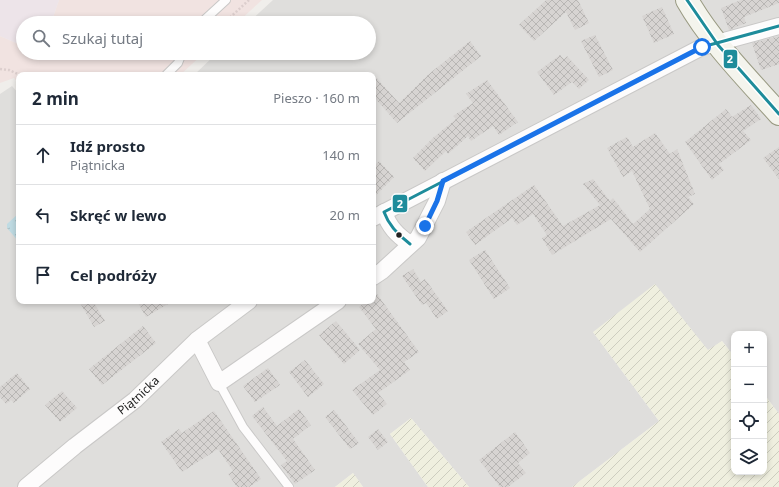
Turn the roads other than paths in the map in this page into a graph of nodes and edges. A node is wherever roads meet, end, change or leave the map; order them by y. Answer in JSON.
{"nodes":[{"id":1,"x":226,"y":0,"type":"edge"},
{"id":2,"x":687,"y":0,"type":"edge"},
{"id":3,"x":209,"y":16,"type":"edge"},
{"id":4,"x":779,"y":26,"type":"edge"},
{"id":5,"x":717,"y":43,"type":"junction"},
{"id":6,"x":179,"y":60,"type":"edge"},
{"id":7,"x":169,"y":72,"type":"edge"},
{"id":8,"x":779,"y":114,"type":"edge"},
{"id":9,"x":443,"y":181,"type":"junction"},
{"id":10,"x":378,"y":215,"type":"edge"},
{"id":11,"x":410,"y":244,"type":"junction"},
{"id":12,"x":376,"y":275,"type":"edge"},
{"id":13,"x":245,"y":304,"type":"edge"},
{"id":14,"x":334,"y":304,"type":"edge"},
{"id":15,"x":198,"y":340,"type":"junction"},
{"id":16,"x":219,"y":383,"type":"junction"},
{"id":17,"x":26,"y":487,"type":"edge"},
{"id":18,"x":289,"y":487,"type":"edge"}],
"edges":[{"from":1,"to":3,"type":"lane"},
{"from":2,"to":5,"type":"street"},
{"from":4,"to":5,"type":"street"},
{"from":5,"to":8,"type":"street"},
{"from":5,"to":9,"type":"street"},
{"from":6,"to":7,"type":"lane"},
{"from":9,"to":10,"type":"street"},
{"from":9,"to":11,"type":"street"},
{"from":10,"to":11,"type":"street"},
{"from":11,"to":12,"type":"street"},
{"from":13,"to":15,"type":"street","name":"Piątnicka"},
{"from":14,"to":16,"type":"street"},
{"from":15,"to":16,"type":"street"},
{"from":15,"to":17,"type":"street","name":"Piątnicka"},
{"from":16,"to":18,"type":"lane"}]}
